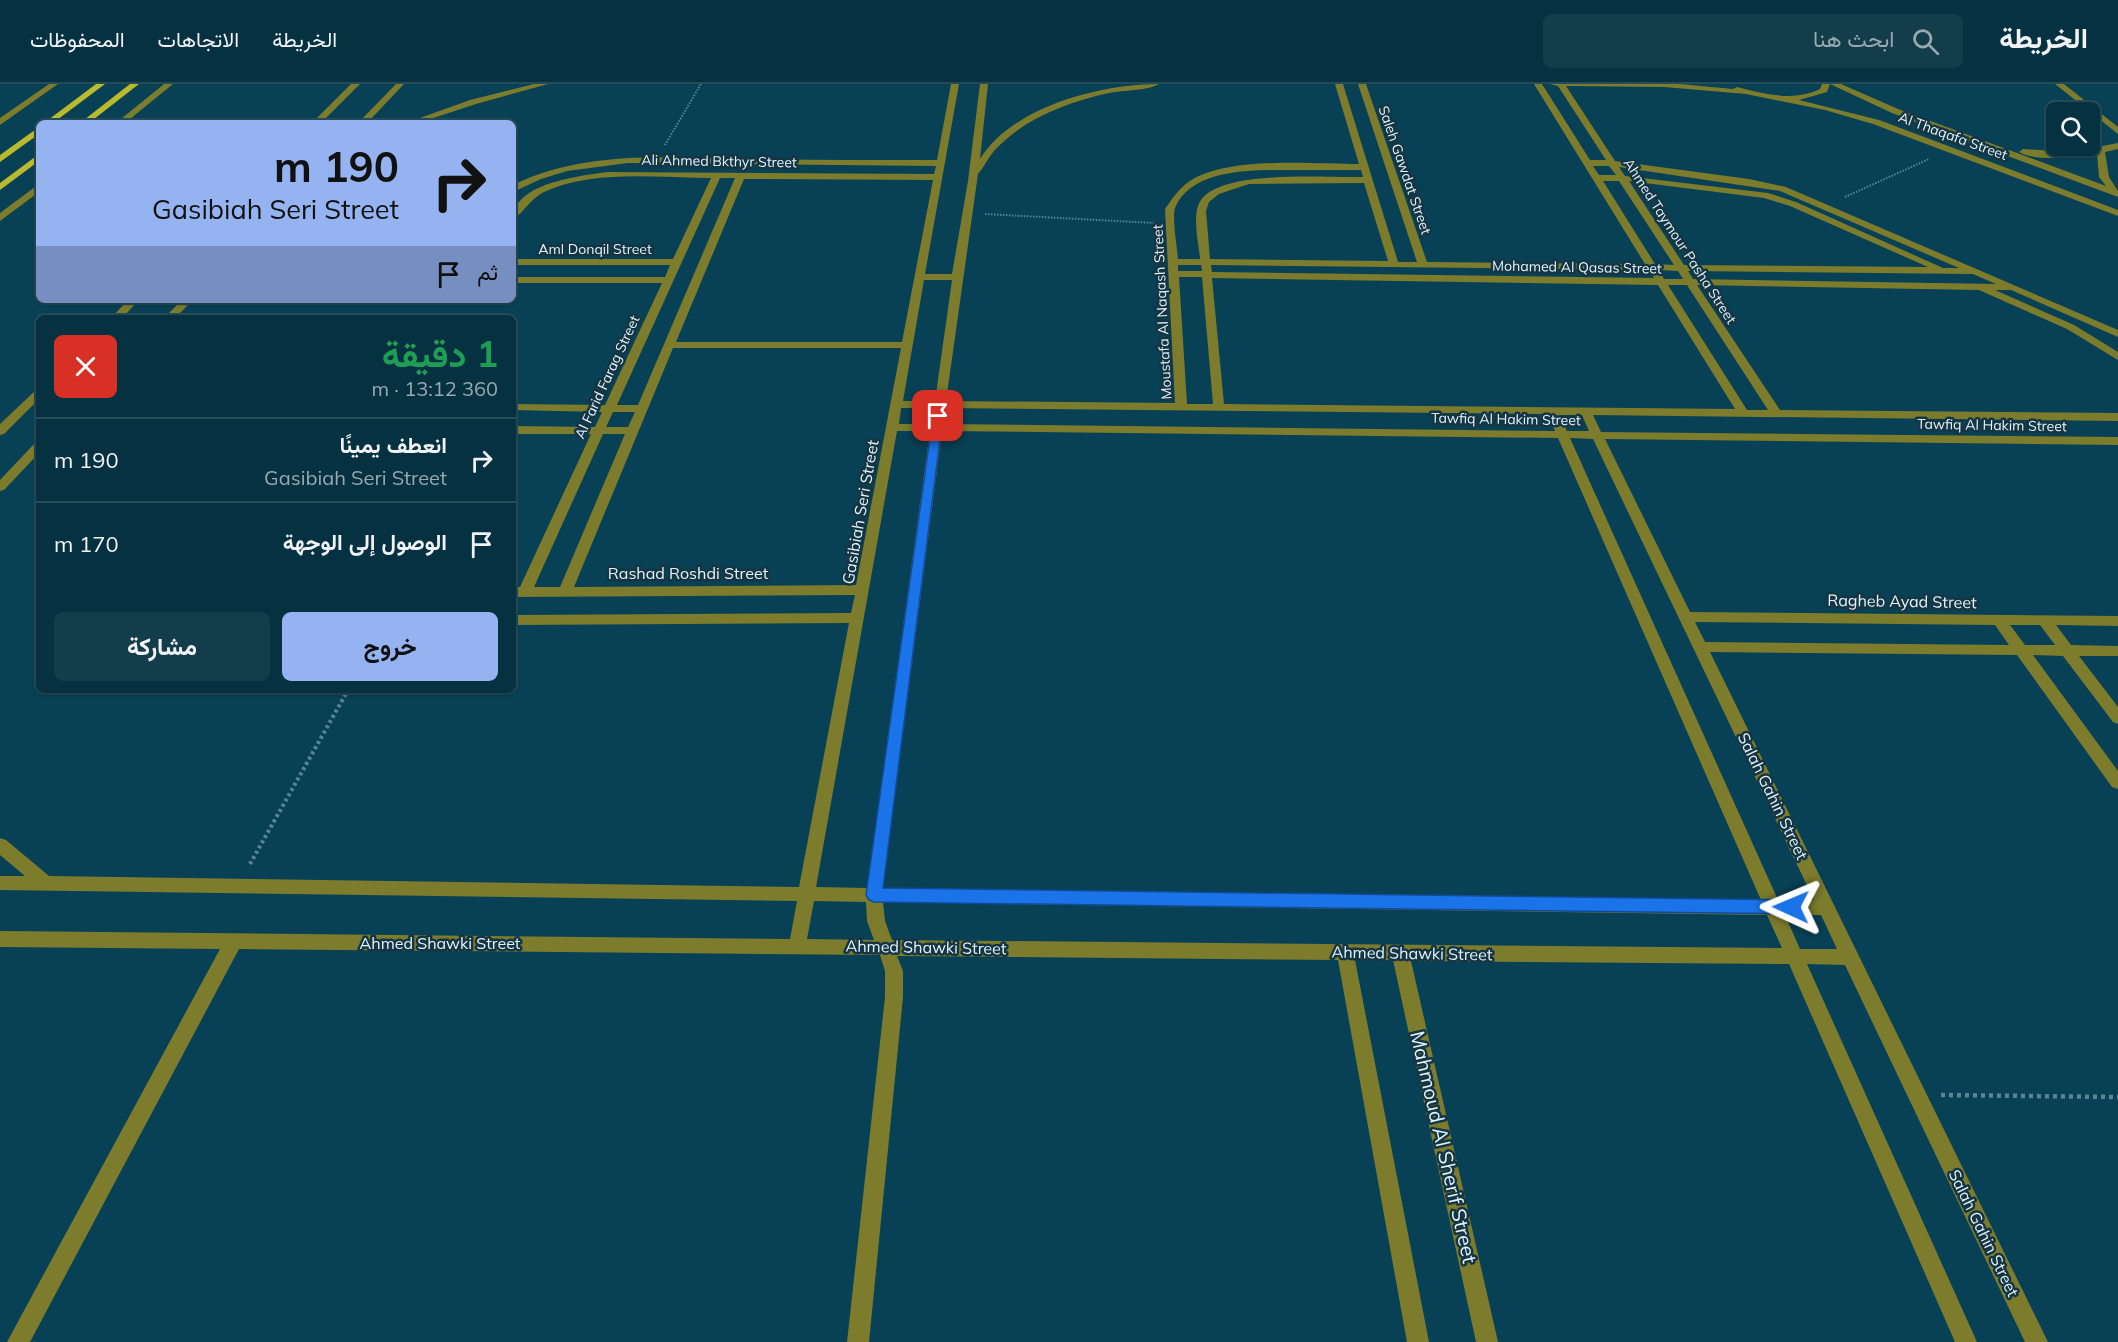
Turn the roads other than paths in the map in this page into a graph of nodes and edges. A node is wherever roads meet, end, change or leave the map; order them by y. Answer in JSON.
{"nodes":[{"id":1,"x":54,"y":84,"type":"edge"},
{"id":2,"x":101,"y":84,"type":"edge"},
{"id":3,"x":135,"y":84,"type":"edge"},
{"id":4,"x":169,"y":84,"type":"edge"},
{"id":5,"x":356,"y":84,"type":"edge"},
{"id":6,"x":400,"y":84,"type":"edge"},
{"id":7,"x":544,"y":84,"type":"edge"},
{"id":8,"x":955,"y":84,"type":"edge"},
{"id":9,"x":984,"y":84,"type":"edge"},
{"id":10,"x":1155,"y":84,"type":"edge"},
{"id":11,"x":1339,"y":84,"type":"edge"},
{"id":12,"x":1362,"y":84,"type":"edge"},
{"id":13,"x":1538,"y":84,"type":"edge"},
{"id":14,"x":1551,"y":84,"type":"edge"},
{"id":15,"x":1560,"y":84,"type":"edge"},
{"id":16,"x":1726,"y":84,"type":"edge"},
{"id":17,"x":1826,"y":84,"type":"edge"},
{"id":18,"x":1834,"y":84,"type":"edge"},
{"id":19,"x":2059,"y":84,"type":"edge"},
{"id":20,"x":1746,"y":92,"type":"junction"},
{"id":21,"x":1774,"y":98,"type":"junction"},
{"id":22,"x":52,"y":120,"type":"edge"},
{"id":23,"x":88,"y":120,"type":"edge"},
{"id":24,"x":124,"y":120,"type":"edge"},
{"id":25,"x":319,"y":120,"type":"edge"},
{"id":26,"x":365,"y":120,"type":"edge"},
{"id":27,"x":419,"y":120,"type":"edge"},
{"id":28,"x":0,"y":122,"type":"edge"},
{"id":29,"x":2118,"y":130,"type":"edge"},
{"id":30,"x":36,"y":132,"type":"edge"},
{"id":31,"x":2118,"y":146,"type":"edge"},
{"id":32,"x":1993,"y":147,"type":"junction"},
{"id":33,"x":2101,"y":152,"type":"junction"},
{"id":34,"x":0,"y":159,"type":"edge"},
{"id":35,"x":36,"y":159,"type":"edge"},
{"id":36,"x":1373,"y":162,"type":"junction"},
{"id":37,"x":941,"y":163,"type":"junction"},
{"id":38,"x":1588,"y":163,"type":"junction"},
{"id":39,"x":1612,"y":163,"type":"junction"},
{"id":40,"x":584,"y":165,"type":"junction"},
{"id":41,"x":1212,"y":174,"type":"junction"},
{"id":42,"x":717,"y":175,"type":"junction"},
{"id":43,"x":741,"y":175,"type":"junction"},
{"id":44,"x":938,"y":177,"type":"junction"},
{"id":45,"x":584,"y":178,"type":"junction"},
{"id":46,"x":1597,"y":178,"type":"junction"},
{"id":47,"x":1622,"y":178,"type":"junction"},
{"id":48,"x":1368,"y":180,"type":"junction"},
{"id":49,"x":973,"y":181,"type":"junction"},
{"id":50,"x":1231,"y":185,"type":"junction"},
{"id":51,"x":0,"y":187,"type":"edge"},
{"id":52,"x":516,"y":187,"type":"edge"},
{"id":53,"x":36,"y":189,"type":"edge"},
{"id":54,"x":2117,"y":193,"type":"edge"},
{"id":55,"x":516,"y":212,"type":"edge"},
{"id":56,"x":2118,"y":213,"type":"edge"},
{"id":57,"x":0,"y":218,"type":"edge"},
{"id":58,"x":516,"y":262,"type":"edge"},
{"id":59,"x":676,"y":262,"type":"junction"},
{"id":60,"x":1173,"y":262,"type":"junction"},
{"id":61,"x":1206,"y":262,"type":"junction"},
{"id":62,"x":1394,"y":265,"type":"junction"},
{"id":63,"x":1423,"y":265,"type":"junction"},
{"id":64,"x":1652,"y":267,"type":"junction"},
{"id":65,"x":1681,"y":268,"type":"junction"},
{"id":66,"x":1944,"y":271,"type":"junction"},
{"id":67,"x":1977,"y":271,"type":"junction"},
{"id":68,"x":1174,"y":274,"type":"junction"},
{"id":69,"x":1207,"y":274,"type":"junction"},
{"id":70,"x":920,"y":277,"type":"junction"},
{"id":71,"x":957,"y":277,"type":"junction"},
{"id":72,"x":516,"y":280,"type":"edge"},
{"id":73,"x":668,"y":280,"type":"junction"},
{"id":74,"x":1661,"y":281,"type":"junction"},
{"id":75,"x":1690,"y":282,"type":"junction"},
{"id":76,"x":1979,"y":286,"type":"junction"},
{"id":77,"x":2013,"y":287,"type":"junction"},
{"id":78,"x":131,"y":303,"type":"edge"},
{"id":79,"x":185,"y":303,"type":"edge"},
{"id":80,"x":119,"y":315,"type":"edge"},
{"id":81,"x":173,"y":315,"type":"edge"},
{"id":82,"x":2118,"y":334,"type":"edge"},
{"id":83,"x":669,"y":345,"type":"junction"},
{"id":84,"x":908,"y":345,"type":"junction"},
{"id":85,"x":2118,"y":357,"type":"edge"},
{"id":86,"x":36,"y":396,"type":"edge"},
{"id":87,"x":897,"y":404,"type":"junction"},
{"id":88,"x":940,"y":404,"type":"junction"},
{"id":89,"x":516,"y":407,"type":"edge"},
{"id":90,"x":1181,"y":407,"type":"junction"},
{"id":91,"x":1219,"y":407,"type":"junction"},
{"id":92,"x":609,"y":408,"type":"junction"},
{"id":93,"x":642,"y":409,"type":"junction"},
{"id":94,"x":1552,"y":411,"type":"junction"},
{"id":95,"x":1586,"y":412,"type":"junction"},
{"id":96,"x":1743,"y":413,"type":"junction"},
{"id":97,"x":1777,"y":414,"type":"junction"},
{"id":98,"x":2118,"y":417,"type":"edge"},
{"id":99,"x":893,"y":427,"type":"junction"},
{"id":100,"x":937,"y":428,"type":"junction"},
{"id":101,"x":516,"y":430,"type":"edge"},
{"id":102,"x":0,"y":431,"type":"edge"},
{"id":103,"x":599,"y":431,"type":"junction"},
{"id":104,"x":632,"y":431,"type":"junction"},
{"id":105,"x":1562,"y":435,"type":"junction"},
{"id":106,"x":1597,"y":435,"type":"junction"},
{"id":107,"x":2118,"y":441,"type":"edge"},
{"id":108,"x":36,"y":449,"type":"edge"},
{"id":109,"x":0,"y":487,"type":"edge"},
{"id":110,"x":863,"y":590,"type":"junction"},
{"id":111,"x":565,"y":591,"type":"junction"},
{"id":112,"x":519,"y":592,"type":"edge"},
{"id":113,"x":1686,"y":617,"type":"junction"},
{"id":114,"x":858,"y":618,"type":"junction"},
{"id":115,"x":516,"y":620,"type":"edge"},
{"id":116,"x":1999,"y":620,"type":"junction"},
{"id":117,"x":2044,"y":620,"type":"junction"},
{"id":118,"x":2118,"y":621,"type":"edge"},
{"id":119,"x":1700,"y":647,"type":"junction"},
{"id":120,"x":2021,"y":650,"type":"junction"},
{"id":121,"x":2067,"y":651,"type":"junction"},
{"id":122,"x":2118,"y":651,"type":"edge"},
{"id":123,"x":2118,"y":718,"type":"edge"},
{"id":124,"x":2118,"y":783,"type":"edge"},
{"id":125,"x":0,"y":845,"type":"edge"},
{"id":126,"x":0,"y":883,"type":"edge"},
{"id":127,"x":46,"y":884,"type":"junction"},
{"id":128,"x":807,"y":894,"type":"junction"},
{"id":129,"x":874,"y":895,"type":"junction"},
{"id":130,"x":1772,"y":907,"type":"junction"},
{"id":131,"x":1827,"y":908,"type":"junction"},
{"id":132,"x":0,"y":939,"type":"edge"},
{"id":133,"x":234,"y":941,"type":"junction"},
{"id":134,"x":798,"y":946,"type":"junction"},
{"id":135,"x":886,"y":946,"type":"junction"},
{"id":136,"x":1345,"y":952,"type":"junction"},
{"id":137,"x":1400,"y":952,"type":"junction"},
{"id":138,"x":1794,"y":956,"type":"junction"},
{"id":139,"x":1851,"y":957,"type":"junction"},
{"id":140,"x":18,"y":1342,"type":"edge"},
{"id":141,"x":858,"y":1342,"type":"edge"},
{"id":142,"x":1418,"y":1342,"type":"edge"},
{"id":143,"x":1487,"y":1342,"type":"edge"},
{"id":144,"x":1965,"y":1342,"type":"edge"},
{"id":145,"x":2037,"y":1342,"type":"edge"}],
"edges":[{"from":1,"to":28,"type":"street"},
{"from":2,"to":22,"type":"main road"},
{"from":3,"to":23,"type":"main road"},
{"from":4,"to":24,"type":"street"},
{"from":5,"to":25,"type":"street"},
{"from":6,"to":26,"type":"street"},
{"from":7,"to":27,"type":"street"},
{"from":8,"to":37,"type":"street","name":"Gasibiah Seri Street"},
{"from":9,"to":49,"type":"street"},
{"from":10,"to":49,"type":"street"},
{"from":11,"to":36,"type":"street","name":"Saleh Gawdat Street"},
{"from":12,"to":36,"type":"street","name":"Saleh Gawdat Street"},
{"from":13,"to":38,"type":"street"},
{"from":14,"to":15,"type":"street"},
{"from":15,"to":20,"type":"street"},
{"from":15,"to":39,"type":"street","name":"Ahmed Taymour Pasha Street"},
{"from":16,"to":20,"type":"street"},
{"from":17,"to":21,"type":"street"},
{"from":18,"to":32,"type":"street","name":"Al Thaqafa Street"},
{"from":19,"to":29,"type":"street"},
{"from":20,"to":21,"type":"street"},
{"from":21,"to":56,"type":"street","name":"Al Thaqafa Street"},
{"from":30,"to":34,"type":"main road"},
{"from":31,"to":33,"type":"street"},
{"from":32,"to":33,"type":"street"},
{"from":32,"to":54,"type":"street","name":"Al Thaqafa Street"},
{"from":33,"to":54,"type":"street"},
{"from":35,"to":51,"type":"main road"},
{"from":36,"to":41,"type":"street","name":"Moustafa Al Naqash Street"},
{"from":36,"to":48,"type":"street","name":"Saleh Gawdat Street"},
{"from":36,"to":63,"type":"street","name":"Saleh Gawdat Street"},
{"from":37,"to":40,"type":"street","name":"Ali Ahmed Bkthyr Street"},
{"from":37,"to":44,"type":"street","name":"Gasibiah Seri Street"},
{"from":38,"to":39,"type":"street","name":"Mohamed Al Qasas Street"},
{"from":38,"to":46,"type":"street"},
{"from":39,"to":47,"type":"street","name":"Ahmed Taymour Pasha Street"},
{"from":39,"to":67,"type":"street","name":"Mohamed Al Qasas Street"},
{"from":40,"to":45,"type":"street"},
{"from":40,"to":52,"type":"street","name":"Ali Ahmed Bkthyr Street"},
{"from":41,"to":50,"type":"street"},
{"from":41,"to":60,"type":"street","name":"Moustafa Al Naqash Street"},
{"from":42,"to":43,"type":"street","name":"Ali Ahmed Bkthyr Street"},
{"from":42,"to":45,"type":"street","name":"Ali Ahmed Bkthyr Street"},
{"from":42,"to":59,"type":"street","name":"Al Farid Farag Street"},
{"from":43,"to":44,"type":"street","name":"Ali Ahmed Bkthyr Street"},
{"from":43,"to":83,"type":"street"},
{"from":44,"to":70,"type":"street","name":"Gasibiah Seri Street"},
{"from":45,"to":55,"type":"street","name":"Ali Ahmed Bkthyr Street"},
{"from":46,"to":47,"type":"street","name":"Mohamed Al Qasas Street"},
{"from":46,"to":64,"type":"street"},
{"from":47,"to":65,"type":"street","name":"Ahmed Taymour Pasha Street"},
{"from":47,"to":66,"type":"street","name":"Mohamed Al Qasas Street"},
{"from":48,"to":50,"type":"street"},
{"from":48,"to":62,"type":"street","name":"Saleh Gawdat Street"},
{"from":49,"to":71,"type":"street"},
{"from":50,"to":61,"type":"street"},
{"from":53,"to":57,"type":"street"},
{"from":58,"to":59,"type":"street","name":"Aml Donqil Street"},
{"from":59,"to":73,"type":"street","name":"Al Farid Farag Street"},
{"from":60,"to":61,"type":"street","name":"Mohamed Al Qasas Street"},
{"from":60,"to":68,"type":"street","name":"Moustafa Al Naqash Street"},
{"from":61,"to":62,"type":"street","name":"Mohamed Al Qasas Street"},
{"from":61,"to":69,"type":"street"},
{"from":62,"to":63,"type":"street","name":"Mohamed Al Qasas Street"},
{"from":63,"to":64,"type":"street","name":"Mohamed Al Qasas Street"},
{"from":64,"to":65,"type":"street","name":"Mohamed Al Qasas Street"},
{"from":64,"to":74,"type":"street"},
{"from":65,"to":66,"type":"street","name":"Mohamed Al Qasas Street"},
{"from":65,"to":75,"type":"street","name":"Ahmed Taymour Pasha Street"},
{"from":66,"to":67,"type":"street","name":"Mohamed Al Qasas Street"},
{"from":66,"to":76,"type":"street","name":"Mohamed Al Qasas Street"},
{"from":67,"to":77,"type":"street","name":"Mohamed Al Qasas Street"},
{"from":68,"to":69,"type":"street","name":"Mohamed Al Qasas Street"},
{"from":68,"to":90,"type":"street","name":"Moustafa Al Naqash Street"},
{"from":69,"to":74,"type":"street","name":"Mohamed Al Qasas Street"},
{"from":69,"to":91,"type":"street"},
{"from":70,"to":71,"type":"street"},
{"from":70,"to":84,"type":"street","name":"Gasibiah Seri Street"},
{"from":71,"to":88,"type":"street"},
{"from":72,"to":73,"type":"street","name":"Aml Donqil Street"},
{"from":73,"to":92,"type":"street","name":"Al Farid Farag Street"},
{"from":74,"to":75,"type":"street","name":"Mohamed Al Qasas Street"},
{"from":74,"to":96,"type":"street"},
{"from":75,"to":76,"type":"street","name":"Mohamed Al Qasas Street"},
{"from":75,"to":97,"type":"street","name":"Ahmed Taymour Pasha Street"},
{"from":76,"to":77,"type":"street","name":"Mohamed Al Qasas Street"},
{"from":76,"to":85,"type":"street","name":"Mohamed Al Qasas Street"},
{"from":77,"to":82,"type":"street","name":"Mohamed Al Qasas Street"},
{"from":78,"to":80,"type":"street"},
{"from":79,"to":81,"type":"street"},
{"from":83,"to":84,"type":"street"},
{"from":83,"to":93,"type":"street"},
{"from":84,"to":87,"type":"street","name":"Gasibiah Seri Street"},
{"from":86,"to":102,"type":"street"},
{"from":87,"to":88,"type":"street","name":"Tawfiq Al Hakim Street"},
{"from":87,"to":99,"type":"street","name":"Gasibiah Seri Street"},
{"from":88,"to":90,"type":"street","name":"Tawfiq Al Hakim Street"},
{"from":88,"to":100,"type":"street"},
{"from":89,"to":92,"type":"street"},
{"from":90,"to":91,"type":"street","name":"Tawfiq Al Hakim Street"},
{"from":91,"to":94,"type":"street","name":"Tawfiq Al Hakim Street"},
{"from":92,"to":93,"type":"street"},
{"from":92,"to":103,"type":"street","name":"Al Farid Farag Street"},
{"from":93,"to":104,"type":"street"},
{"from":94,"to":95,"type":"street","name":"Tawfiq Al Hakim Street"},
{"from":94,"to":105,"type":"street"},
{"from":95,"to":96,"type":"street","name":"Tawfiq Al Hakim Street"},
{"from":95,"to":106,"type":"street","name":"Salah Gahin Street"},
{"from":96,"to":97,"type":"street","name":"Tawfiq Al Hakim Street"},
{"from":97,"to":98,"type":"street","name":"Tawfiq Al Hakim Street"},
{"from":99,"to":100,"type":"street","name":"Tawfiq Al Hakim Street"},
{"from":99,"to":110,"type":"street","name":"Gasibiah Seri Street"},
{"from":100,"to":105,"type":"street","name":"Tawfiq Al Hakim Street"},
{"from":100,"to":129,"type":"street"},
{"from":101,"to":103,"type":"street"},
{"from":103,"to":104,"type":"street"},
{"from":103,"to":112,"type":"street","name":"Al Farid Farag Street"},
{"from":104,"to":111,"type":"street"},
{"from":105,"to":106,"type":"street","name":"Tawfiq Al Hakim Street"},
{"from":105,"to":130,"type":"street"},
{"from":106,"to":107,"type":"street","name":"Tawfiq Al Hakim Street"},
{"from":106,"to":113,"type":"street","name":"Salah Gahin Street"},
{"from":108,"to":109,"type":"street"},
{"from":110,"to":111,"type":"street","name":"Rashad Roshdi Street"},
{"from":110,"to":114,"type":"street","name":"Gasibiah Seri Street"},
{"from":111,"to":112,"type":"street","name":"Rashad Roshdi Street"},
{"from":113,"to":116,"type":"street","name":"Ragheb Ayad Street"},
{"from":113,"to":119,"type":"street","name":"Salah Gahin Street"},
{"from":114,"to":115,"type":"street"},
{"from":114,"to":128,"type":"street","name":"Gasibiah Seri Street"},
{"from":116,"to":117,"type":"street","name":"Ragheb Ayad Street"},
{"from":116,"to":120,"type":"street"},
{"from":117,"to":118,"type":"street","name":"Ragheb Ayad Street"},
{"from":117,"to":121,"type":"street"},
{"from":119,"to":120,"type":"street"},
{"from":119,"to":131,"type":"street","name":"Salah Gahin Street"},
{"from":120,"to":121,"type":"street"},
{"from":120,"to":124,"type":"street"},
{"from":121,"to":122,"type":"street"},
{"from":121,"to":123,"type":"street"},
{"from":125,"to":127,"type":"street"},
{"from":126,"to":127,"type":"street"},
{"from":127,"to":128,"type":"street"},
{"from":128,"to":129,"type":"street"},
{"from":128,"to":134,"type":"street","name":"Gasibiah Seri Street"},
{"from":129,"to":130,"type":"street"},
{"from":129,"to":135,"type":"street"},
{"from":130,"to":131,"type":"street"},
{"from":130,"to":138,"type":"street"},
{"from":131,"to":139,"type":"street","name":"Salah Gahin Street"},
{"from":132,"to":133,"type":"street","name":"Ahmed Shawki Street"},
{"from":133,"to":134,"type":"street","name":"Ahmed Shawki Street"},
{"from":133,"to":140,"type":"street"},
{"from":134,"to":135,"type":"street","name":"Ahmed Shawki Street"},
{"from":135,"to":136,"type":"street","name":"Ahmed Shawki Street"},
{"from":135,"to":141,"type":"street"},
{"from":136,"to":137,"type":"street","name":"Ahmed Shawki Street"},
{"from":136,"to":142,"type":"street"},
{"from":137,"to":138,"type":"street","name":"Ahmed Shawki Street"},
{"from":137,"to":143,"type":"street","name":"Mahmoud Al Sherif Street"},
{"from":138,"to":139,"type":"street","name":"Ahmed Shawki Street"},
{"from":138,"to":144,"type":"street"},
{"from":139,"to":145,"type":"street","name":"Salah Gahin Street"}]}
